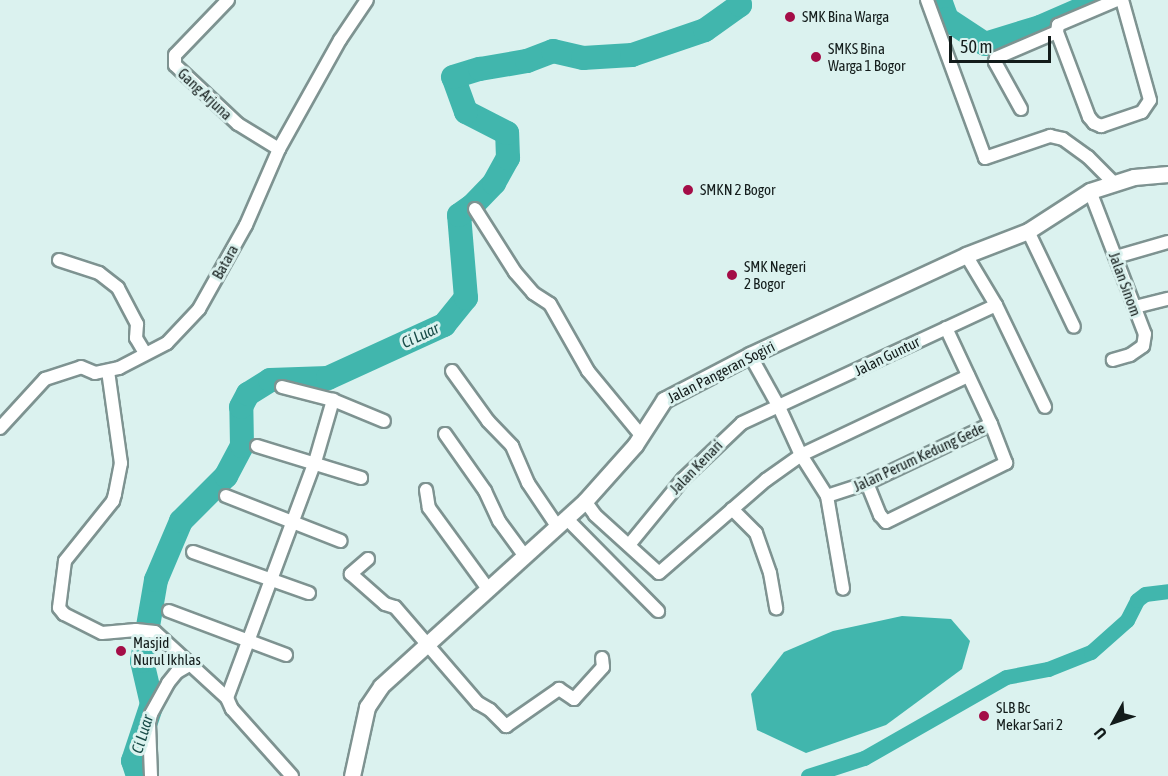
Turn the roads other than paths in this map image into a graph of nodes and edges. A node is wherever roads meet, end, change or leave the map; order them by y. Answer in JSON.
{"nodes":[{"id":1,"x":228,"y":0,"type":"edge"},
{"id":2,"x":367,"y":0,"type":"edge"},
{"id":3,"x":927,"y":0,"type":"edge"},
{"id":4,"x":1120,"y":0,"type":"edge"},
{"id":5,"x":1057,"y":32,"type":"junction"},
{"id":6,"x":1021,"y":109,"type":"dead end"},
{"id":7,"x":279,"y":149,"type":"junction"},
{"id":8,"x":1168,"y":174,"type":"edge"},
{"id":9,"x":1114,"y":183,"type":"junction"},
{"id":10,"x":1090,"y":191,"type":"junction"},
{"id":11,"x":475,"y":209,"type":"dead end"},
{"id":12,"x":1028,"y":231,"type":"junction"},
{"id":13,"x":1168,"y":242,"type":"edge"},
{"id":14,"x":966,"y":255,"type":"junction"},
{"id":15,"x":1116,"y":257,"type":"junction"},
{"id":16,"x":59,"y":260,"type":"dead end"},
{"id":17,"x":1168,"y":299,"type":"edge"},
{"id":18,"x":996,"y":305,"type":"junction"},
{"id":19,"x":1135,"y":308,"type":"junction"},
{"id":20,"x":1074,"y":327,"type":"dead end"},
{"id":21,"x":946,"y":328,"type":"junction"},
{"id":22,"x":145,"y":353,"type":"junction"},
{"id":23,"x":750,"y":355,"type":"junction"},
{"id":24,"x":1113,"y":360,"type":"dead end"},
{"id":25,"x":108,"y":370,"type":"junction"},
{"id":26,"x":452,"y":371,"type":"dead end"},
{"id":27,"x":968,"y":376,"type":"junction"},
{"id":28,"x":282,"y":387,"type":"dead end"},
{"id":29,"x":333,"y":400,"type":"junction"},
{"id":30,"x":779,"y":407,"type":"junction"},
{"id":31,"x":1044,"y":407,"type":"dead end"},
{"id":32,"x":384,"y":422,"type":"dead end"},
{"id":33,"x":991,"y":423,"type":"junction"},
{"id":34,"x":0,"y":428,"type":"edge"},
{"id":35,"x":445,"y":434,"type":"dead end"},
{"id":36,"x":640,"y":434,"type":"junction"},
{"id":37,"x":257,"y":446,"type":"dead end"},
{"id":38,"x":801,"y":455,"type":"junction"},
{"id":39,"x":315,"y":462,"type":"junction"},
{"id":40,"x":361,"y":478,"type":"dead end"},
{"id":41,"x":867,"y":483,"type":"junction"},
{"id":42,"x":426,"y":490,"type":"dead end"},
{"id":43,"x":226,"y":496,"type":"dead end"},
{"id":44,"x":827,"y":496,"type":"junction"},
{"id":45,"x":585,"y":501,"type":"junction"},
{"id":46,"x":732,"y":509,"type":"junction"},
{"id":47,"x":292,"y":520,"type":"junction"},
{"id":48,"x":561,"y":522,"type":"junction"},
{"id":49,"x":341,"y":541,"type":"dead end"},
{"id":50,"x":629,"y":545,"type":"junction"},
{"id":51,"x":193,"y":552,"type":"dead end"},
{"id":52,"x":524,"y":555,"type":"junction"},
{"id":53,"x":368,"y":559,"type":"dead end"},
{"id":54,"x":272,"y":580,"type":"junction"},
{"id":55,"x":488,"y":589,"type":"junction"},
{"id":56,"x":843,"y":589,"type":"dead end"},
{"id":57,"x":309,"y":593,"type":"dead end"},
{"id":58,"x":776,"y":608,"type":"dead end"},
{"id":59,"x":658,"y":610,"type":"dead end"},
{"id":60,"x":169,"y":611,"type":"dead end"},
{"id":61,"x":249,"y":639,"type":"junction"},
{"id":62,"x":429,"y":644,"type":"junction"},
{"id":63,"x":286,"y":655,"type":"dead end"},
{"id":64,"x":602,"y":658,"type":"dead end"},
{"id":65,"x":191,"y":663,"type":"junction"},
{"id":66,"x":228,"y":698,"type":"junction"},
{"id":67,"x":151,"y":776,"type":"edge"},
{"id":68,"x":292,"y":776,"type":"edge"},
{"id":69,"x":352,"y":776,"type":"edge"}],
"edges":[{"from":1,"to":7,"type":"street","name":"Gang Arjuna"},
{"from":2,"to":7,"type":"street","name":"Batara"},
{"from":3,"to":9,"type":"street"},
{"from":4,"to":5,"type":"street"},
{"from":4,"to":5,"type":"street"},
{"from":5,"to":6,"type":"street"},
{"from":7,"to":22,"type":"street","name":"Batara"},
{"from":8,"to":9,"type":"street","name":"Jalan Pangeran Sogiri"},
{"from":9,"to":10,"type":"street","name":"Jalan Pangeran Sogiri"},
{"from":10,"to":12,"type":"street","name":"Jalan Pangeran Sogiri"},
{"from":10,"to":15,"type":"street","name":"Jalan Sinom"},
{"from":11,"to":36,"type":"street"},
{"from":12,"to":14,"type":"street","name":"Jalan Pangeran Sogiri"},
{"from":12,"to":20,"type":"street"},
{"from":13,"to":15,"type":"street"},
{"from":14,"to":18,"type":"street"},
{"from":14,"to":23,"type":"street","name":"Jalan Pangeran Sogiri"},
{"from":15,"to":19,"type":"street","name":"Jalan Sinom"},
{"from":16,"to":22,"type":"street"},
{"from":17,"to":19,"type":"street"},
{"from":18,"to":21,"type":"street","name":"Jalan Guntur"},
{"from":18,"to":31,"type":"street"},
{"from":19,"to":24,"type":"street","name":"Jalan Sinom"},
{"from":21,"to":27,"type":"street"},
{"from":21,"to":30,"type":"street","name":"Jalan Guntur"},
{"from":22,"to":25,"type":"street","name":"Batara"},
{"from":23,"to":30,"type":"street"},
{"from":23,"to":36,"type":"street","name":"Jalan Pangeran Sogiri"},
{"from":25,"to":34,"type":"street","name":"Batara"},
{"from":25,"to":65,"type":"street"},
{"from":26,"to":48,"type":"street"},
{"from":27,"to":33,"type":"street"},
{"from":27,"to":38,"type":"street"},
{"from":28,"to":29,"type":"street"},
{"from":29,"to":32,"type":"street"},
{"from":29,"to":39,"type":"street"},
{"from":30,"to":38,"type":"street"},
{"from":30,"to":50,"type":"street","name":"Jalan Kenari"},
{"from":33,"to":41,"type":"street","name":"Jalan Perum Kedung Gede"},
{"from":33,"to":41,"type":"street"},
{"from":35,"to":52,"type":"street"},
{"from":36,"to":45,"type":"street","name":"Jalan Pangeran Sogiri"},
{"from":37,"to":39,"type":"street"},
{"from":38,"to":44,"type":"street"},
{"from":38,"to":46,"type":"street"},
{"from":39,"to":40,"type":"street"},
{"from":39,"to":47,"type":"street"},
{"from":41,"to":44,"type":"street","name":"Jalan Perum Kedung Gede"},
{"from":42,"to":55,"type":"street"},
{"from":43,"to":47,"type":"street"},
{"from":44,"to":56,"type":"street"},
{"from":45,"to":48,"type":"street","name":"Jalan Pangeran Sogiri"},
{"from":45,"to":50,"type":"street"},
{"from":46,"to":50,"type":"street"},
{"from":46,"to":58,"type":"street"},
{"from":47,"to":49,"type":"street"},
{"from":47,"to":54,"type":"street"},
{"from":48,"to":52,"type":"street","name":"Jalan Pangeran Sogiri"},
{"from":48,"to":59,"type":"street"},
{"from":51,"to":54,"type":"street"},
{"from":52,"to":55,"type":"street","name":"Jalan Pangeran Sogiri"},
{"from":53,"to":62,"type":"street"},
{"from":54,"to":57,"type":"street"},
{"from":54,"to":61,"type":"street"},
{"from":55,"to":62,"type":"street","name":"Jalan Pangeran Sogiri"},
{"from":60,"to":61,"type":"street"},
{"from":61,"to":63,"type":"street"},
{"from":61,"to":66,"type":"street"},
{"from":62,"to":64,"type":"street"},
{"from":62,"to":69,"type":"street","name":"Jalan Pangeran Sogiri"},
{"from":65,"to":66,"type":"street"},
{"from":65,"to":67,"type":"street"},
{"from":66,"to":68,"type":"street"}]}
